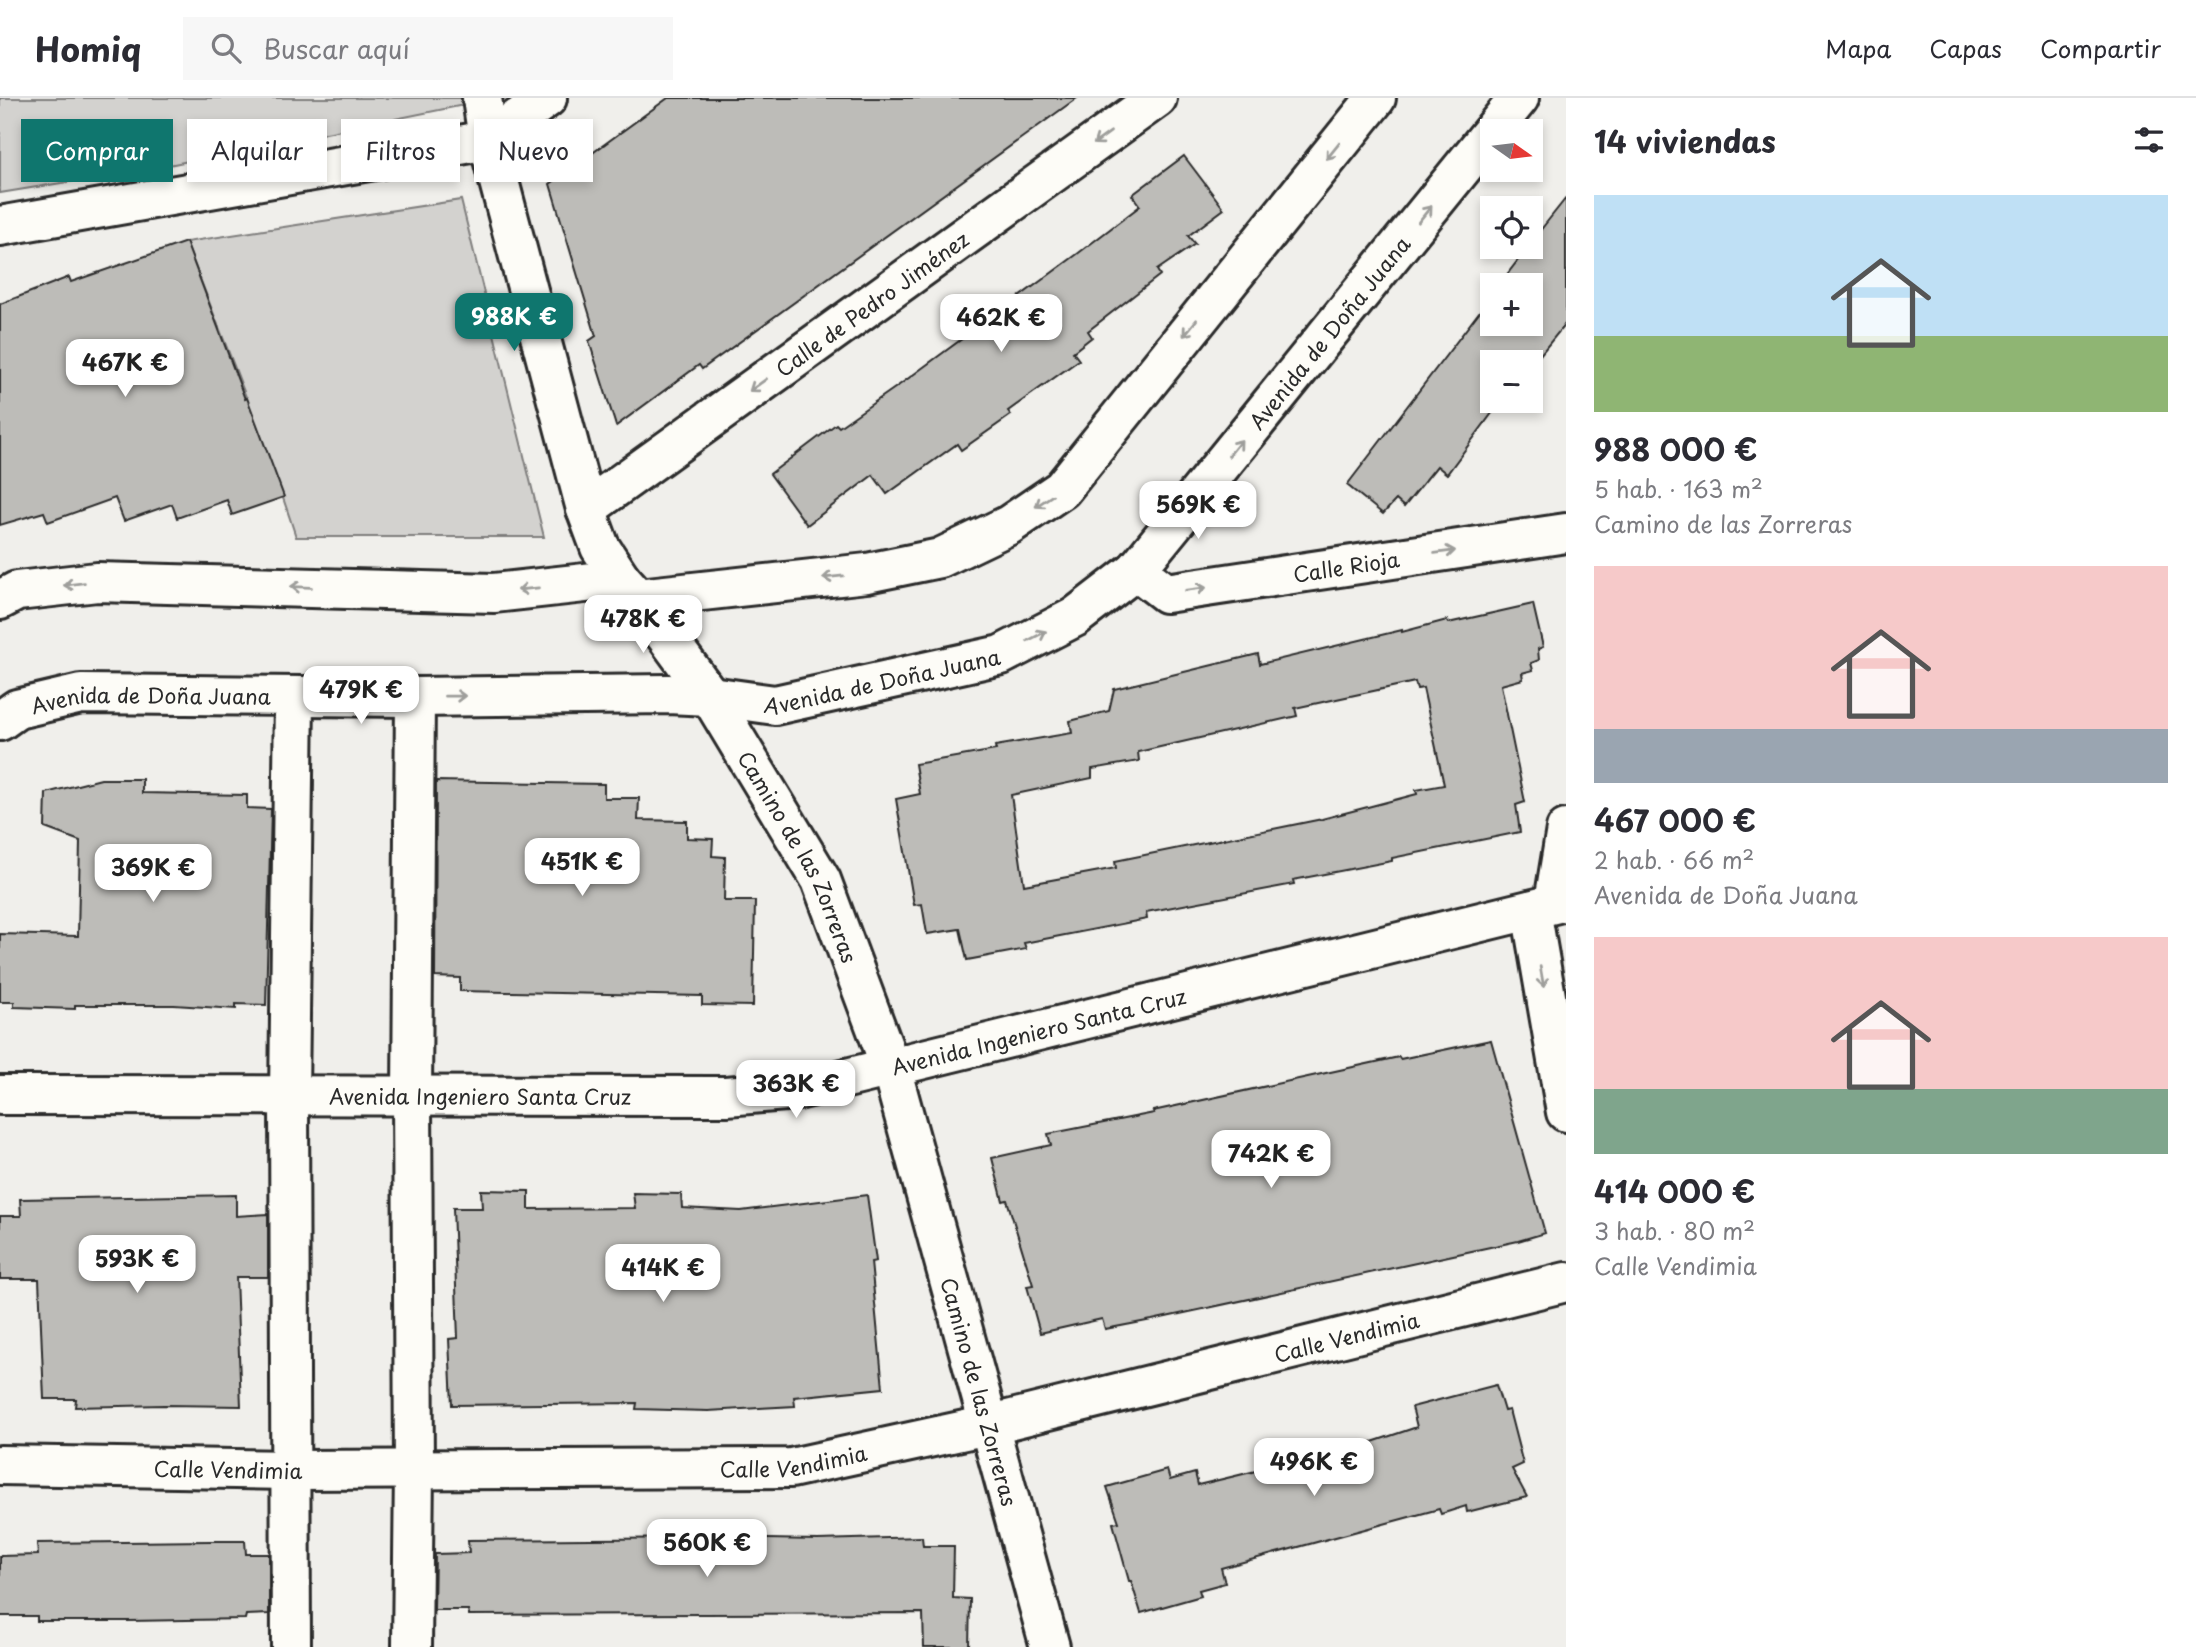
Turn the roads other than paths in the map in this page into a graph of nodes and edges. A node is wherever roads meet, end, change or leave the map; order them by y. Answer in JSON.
{"nodes":[{"id":1,"x":482,"y":98,"type":"edge"},
{"id":2,"x":547,"y":98,"type":"edge"},
{"id":3,"x":1157,"y":98,"type":"edge"},
{"id":4,"x":1376,"y":98,"type":"edge"},
{"id":5,"x":1519,"y":98,"type":"edge"},
{"id":6,"x":485,"y":119,"type":"edge"},
{"id":7,"x":518,"y":119,"type":"edge"},
{"id":8,"x":474,"y":142,"type":"edge"},
{"id":9,"x":499,"y":182,"type":"edge"},
{"id":10,"x":0,"y":226,"type":"edge"},
{"id":11,"x":586,"y":509,"type":"junction"},
{"id":12,"x":1566,"y":534,"type":"edge"},
{"id":13,"x":1136,"y":570,"type":"junction"},
{"id":14,"x":629,"y":588,"type":"junction"},
{"id":15,"x":0,"y":600,"type":"edge"},
{"id":16,"x":294,"y":696,"type":"junction"},
{"id":17,"x":710,"y":696,"type":"junction"},
{"id":18,"x":415,"y":697,"type":"junction"},
{"id":19,"x":0,"y":721,"type":"edge"},
{"id":20,"x":1566,"y":829,"type":"edge"},
{"id":21,"x":1550,"y":904,"type":"edge"},
{"id":22,"x":891,"y":1068,"type":"junction"},
{"id":23,"x":0,"y":1095,"type":"edge"},
{"id":24,"x":289,"y":1096,"type":"junction"},
{"id":25,"x":412,"y":1096,"type":"junction"},
{"id":26,"x":1566,"y":1112,"type":"edge"},
{"id":27,"x":1566,"y":1282,"type":"edge"},
{"id":28,"x":988,"y":1425,"type":"junction"},
{"id":29,"x":0,"y":1465,"type":"edge"},
{"id":30,"x":414,"y":1469,"type":"junction"},
{"id":31,"x":290,"y":1470,"type":"junction"},
{"id":32,"x":291,"y":1647,"type":"edge"},
{"id":33,"x":412,"y":1647,"type":"edge"},
{"id":34,"x":1050,"y":1647,"type":"edge"}],
"edges":[{"from":1,"to":6,"type":"street","name":"Camino de las Zorreras"},
{"from":2,"to":7,"type":"street"},
{"from":3,"to":11,"type":"street","name":"Calle de Pedro Jiménez","one_way":true},
{"from":4,"to":14,"type":"street","one_way":true},
{"from":13,"to":5,"type":"street","name":"Avenida de Doña Juana","one_way":true},
{"from":8,"to":10,"type":"street"},
{"from":9,"to":11,"type":"street","name":"Camino de las Zorreras"},
{"from":11,"to":14,"type":"street","name":"Camino de las Zorreras"},
{"from":13,"to":12,"type":"street","name":"Calle Rioja","one_way":true},
{"from":17,"to":13,"type":"street","name":"Avenida de Doña Juana","one_way":true},
{"from":14,"to":15,"type":"street","one_way":true},
{"from":14,"to":17,"type":"street","name":"Camino de las Zorreras"},
{"from":16,"to":18,"type":"street","name":"Avenida de Doña Juana"},
{"from":16,"to":19,"type":"street","name":"Avenida de Doña Juana"},
{"from":16,"to":24,"type":"street"},
{"from":18,"to":17,"type":"street","name":"Avenida de Doña Juana","one_way":true},
{"from":17,"to":22,"type":"street","name":"Camino de las Zorreras"},
{"from":18,"to":25,"type":"street"},
{"from":20,"to":21,"type":"street"},
{"from":21,"to":22,"type":"street","name":"Avenida Ingeniero Santa Cruz"},
{"from":21,"to":26,"type":"street","one_way":true},
{"from":22,"to":25,"type":"street","name":"Avenida Ingeniero Santa Cruz"},
{"from":22,"to":28,"type":"street","name":"Camino de las Zorreras"},
{"from":23,"to":24,"type":"street","name":"Avenida Ingeniero Santa Cruz"},
{"from":24,"to":25,"type":"street","name":"Avenida Ingeniero Santa Cruz"},
{"from":24,"to":31,"type":"street"},
{"from":25,"to":30,"type":"street"},
{"from":27,"to":28,"type":"street","name":"Calle Vendimia"},
{"from":28,"to":30,"type":"street","name":"Calle Vendimia"},
{"from":28,"to":34,"type":"street","name":"Camino de las Zorreras"},
{"from":29,"to":31,"type":"street","name":"Calle Vendimia"},
{"from":30,"to":31,"type":"street","name":"Calle Vendimia"},
{"from":30,"to":33,"type":"street"},
{"from":31,"to":32,"type":"street"}]}
